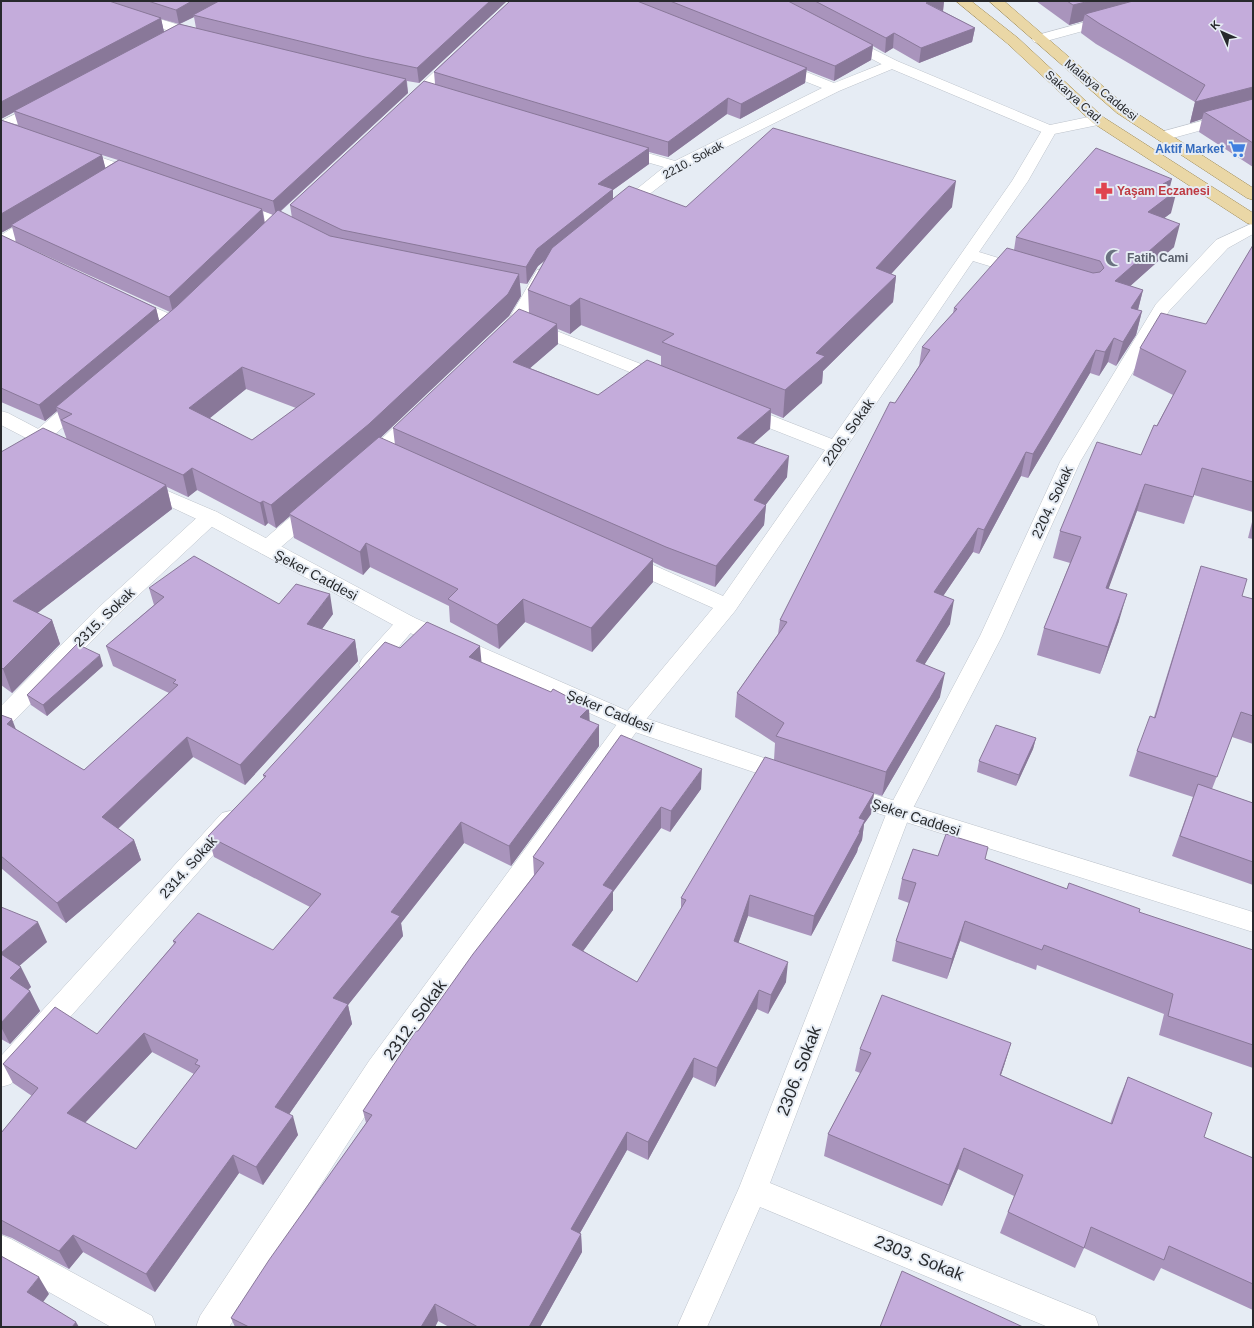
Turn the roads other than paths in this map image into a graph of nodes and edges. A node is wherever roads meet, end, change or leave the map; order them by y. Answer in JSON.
{"nodes":[{"id":1,"x":86,"y":1,"type":"edge"},
{"id":2,"x":963,"y":1,"type":"edge"},
{"id":3,"x":996,"y":1,"type":"edge"},
{"id":4,"x":1127,"y":15,"type":"edge"},
{"id":5,"x":201,"y":19,"type":"edge"},
{"id":6,"x":180,"y":30,"type":"junction"},
{"id":7,"x":836,"y":34,"type":"edge"},
{"id":8,"x":166,"y":38,"type":"edge"},
{"id":9,"x":1039,"y":39,"type":"junction"},
{"id":10,"x":217,"y":40,"type":"edge"},
{"id":11,"x":467,"y":48,"type":"edge"},
{"id":12,"x":769,"y":62,"type":"edge"},
{"id":13,"x":892,"y":64,"type":"junction"},
{"id":14,"x":834,"y":88,"type":"junction"},
{"id":15,"x":56,"y":97,"type":"edge"},
{"id":16,"x":1253,"y":111,"type":"edge"},
{"id":17,"x":394,"y":117,"type":"edge"},
{"id":18,"x":1098,"y":120,"type":"junction"},
{"id":19,"x":1,"y":127,"type":"edge"},
{"id":20,"x":1049,"y":130,"type":"junction"},
{"id":21,"x":16,"y":133,"type":"edge"},
{"id":22,"x":1162,"y":136,"type":"junction"},
{"id":23,"x":609,"y":146,"type":"edge"},
{"id":24,"x":61,"y":148,"type":"edge"},
{"id":25,"x":676,"y":166,"type":"junction"},
{"id":26,"x":121,"y":169,"type":"junction"},
{"id":27,"x":151,"y":179,"type":"edge"},
{"id":28,"x":101,"y":181,"type":"edge"},
{"id":29,"x":1253,"y":195,"type":"edge"},
{"id":30,"x":218,"y":202,"type":"edge"},
{"id":31,"x":54,"y":209,"type":"edge"},
{"id":32,"x":1253,"y":220,"type":"edge"},
{"id":33,"x":606,"y":221,"type":"edge"},
{"id":34,"x":1253,"y":228,"type":"edge"},
{"id":35,"x":312,"y":239,"type":"edge"},
{"id":36,"x":6,"y":244,"type":"edge"},
{"id":37,"x":970,"y":255,"type":"junction"},
{"id":38,"x":551,"y":266,"type":"edge"},
{"id":39,"x":1036,"y":275,"type":"edge"},
{"id":40,"x":117,"y":296,"type":"edge"},
{"id":41,"x":517,"y":320,"type":"junction"},
{"id":42,"x":175,"y":323,"type":"edge"},
{"id":43,"x":494,"y":342,"type":"edge"},
{"id":44,"x":677,"y":384,"type":"edge"},
{"id":45,"x":98,"y":388,"type":"edge"},
{"id":46,"x":728,"y":404,"type":"edge"},
{"id":47,"x":426,"y":408,"type":"edge"},
{"id":48,"x":1,"y":417,"type":"edge"},
{"id":49,"x":38,"y":438,"type":"junction"},
{"id":50,"x":837,"y":448,"type":"junction"},
{"id":51,"x":74,"y":454,"type":"edge"},
{"id":52,"x":1,"y":462,"type":"edge"},
{"id":53,"x":350,"y":476,"type":"edge"},
{"id":54,"x":124,"y":477,"type":"edge"},
{"id":55,"x":326,"y":497,"type":"edge"},
{"id":56,"x":210,"y":517,"type":"junction"},
{"id":57,"x":267,"y":548,"type":"junction"},
{"id":58,"x":612,"y":554,"type":"edge"},
{"id":59,"x":727,"y":606,"type":"junction"},
{"id":60,"x":407,"y":624,"type":"junction"},
{"id":61,"x":354,"y":683,"type":"edge"},
{"id":62,"x":1,"y":720,"type":"edge"},
{"id":63,"x":631,"y":722,"type":"junction"},
{"id":64,"x":247,"y":802,"type":"edge"},
{"id":65,"x":899,"y":812,"type":"junction"},
{"id":66,"x":1253,"y":922,"type":"edge"},
{"id":67,"x":1,"y":1075,"type":"edge"},
{"id":68,"x":753,"y":1190,"type":"junction"},
{"id":69,"x":1,"y":1249,"type":"edge"},
{"id":70,"x":141,"y":1327,"type":"edge"},
{"id":71,"x":211,"y":1327,"type":"edge"},
{"id":72,"x":692,"y":1327,"type":"edge"},
{"id":73,"x":1084,"y":1327,"type":"edge"}],
"edges":[{"from":1,"to":6,"type":"street"},
{"from":2,"to":18,"type":"main road","name":"Sakarya Cad."},
{"from":3,"to":9,"type":"main road","name":"Malatya Caddesi"},
{"from":4,"to":9,"type":"street"},
{"from":5,"to":6,"type":"street"},
{"from":6,"to":8,"type":"street"},
{"from":6,"to":10,"type":"street"},
{"from":7,"to":13,"type":"street"},
{"from":9,"to":22,"type":"main road","name":"Malatya Caddesi"},
{"from":11,"to":17,"type":"street"},
{"from":12,"to":14,"type":"street"},
{"from":13,"to":14,"type":"street","name":"2210. Sokak"},
{"from":13,"to":20,"type":"street"},
{"from":14,"to":25,"type":"street","name":"2210. Sokak"},
{"from":15,"to":19,"type":"street"},
{"from":16,"to":22,"type":"street"},
{"from":18,"to":20,"type":"street"},
{"from":18,"to":32,"type":"main road","name":"Sakarya Cad."},
{"from":19,"to":21,"type":"street"},
{"from":20,"to":37,"type":"street","name":"2206. Sokak"},
{"from":22,"to":29,"type":"main road","name":"Malatya Caddesi"},
{"from":23,"to":25,"type":"street"},
{"from":24,"to":26,"type":"street"},
{"from":25,"to":33,"type":"street","name":"2210. Sokak"},
{"from":26,"to":27,"type":"street"},
{"from":26,"to":28,"type":"street"},
{"from":30,"to":35,"type":"street"},
{"from":31,"to":36,"type":"street"},
{"from":34,"to":65,"type":"street","name":"2204. Sokak"},
{"from":37,"to":39,"type":"street"},
{"from":37,"to":50,"type":"street","name":"2206. Sokak"},
{"from":38,"to":41,"type":"street"},
{"from":40,"to":42,"type":"street"},
{"from":41,"to":43,"type":"street"},
{"from":41,"to":44,"type":"street"},
{"from":45,"to":49,"type":"street"},
{"from":46,"to":50,"type":"street"},
{"from":47,"to":53,"type":"street"},
{"from":48,"to":49,"type":"street"},
{"from":49,"to":51,"type":"street"},
{"from":49,"to":52,"type":"street"},
{"from":50,"to":59,"type":"street","name":"2206. Sokak"},
{"from":54,"to":56,"type":"street","name":"Şeker Caddesi"},
{"from":55,"to":57,"type":"street"},
{"from":56,"to":57,"type":"street","name":"Şeker Caddesi"},
{"from":56,"to":62,"type":"street","name":"2315. Sokak"},
{"from":57,"to":60,"type":"street","name":"Şeker Caddesi"},
{"from":58,"to":59,"type":"street"},
{"from":59,"to":63,"type":"street","name":"2206. Sokak"},
{"from":60,"to":61,"type":"street"},
{"from":60,"to":63,"type":"street","name":"Şeker Caddesi"},
{"from":63,"to":65,"type":"street","name":"Şeker Caddesi"},
{"from":63,"to":71,"type":"street","name":"2312. Sokak"},
{"from":64,"to":67,"type":"street","name":"2314. Sokak"},
{"from":65,"to":66,"type":"street","name":"Şeker Caddesi"},
{"from":65,"to":68,"type":"street","name":"2306. Sokak"},
{"from":68,"to":72,"type":"street","name":"2306. Sokak"},
{"from":68,"to":73,"type":"street","name":"2303. Sokak"},
{"from":69,"to":70,"type":"street"}]}
